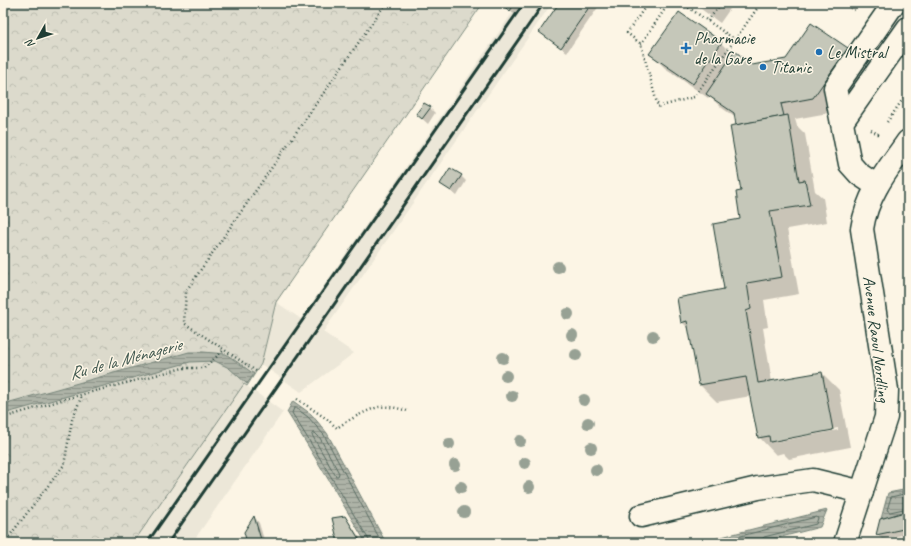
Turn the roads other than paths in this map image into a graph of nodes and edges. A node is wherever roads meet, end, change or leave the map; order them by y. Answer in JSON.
{"nodes":[{"id":1,"x":894,"y":3,"type":"edge"},
{"id":2,"x":908,"y":28,"type":"edge"},
{"id":3,"x":845,"y":118,"type":"junction"},
{"id":4,"x":908,"y":141,"type":"edge"},
{"id":5,"x":877,"y":186,"type":"junction"},
{"id":6,"x":862,"y":492,"type":"junction"},
{"id":7,"x":641,"y":516,"type":"dead end"},
{"id":8,"x":845,"y":543,"type":"edge"}],
"edges":[{"from":1,"to":3,"type":"street"},
{"from":2,"to":3,"type":"street"},
{"from":3,"to":5,"type":"street"},
{"from":4,"to":5,"type":"street","name":"Avenue Raoul Nordling"},
{"from":5,"to":6,"type":"street","name":"Avenue Raoul Nordling"},
{"from":6,"to":7,"type":"street"},
{"from":6,"to":8,"type":"street","name":"Avenue Raoul Nordling"}]}
